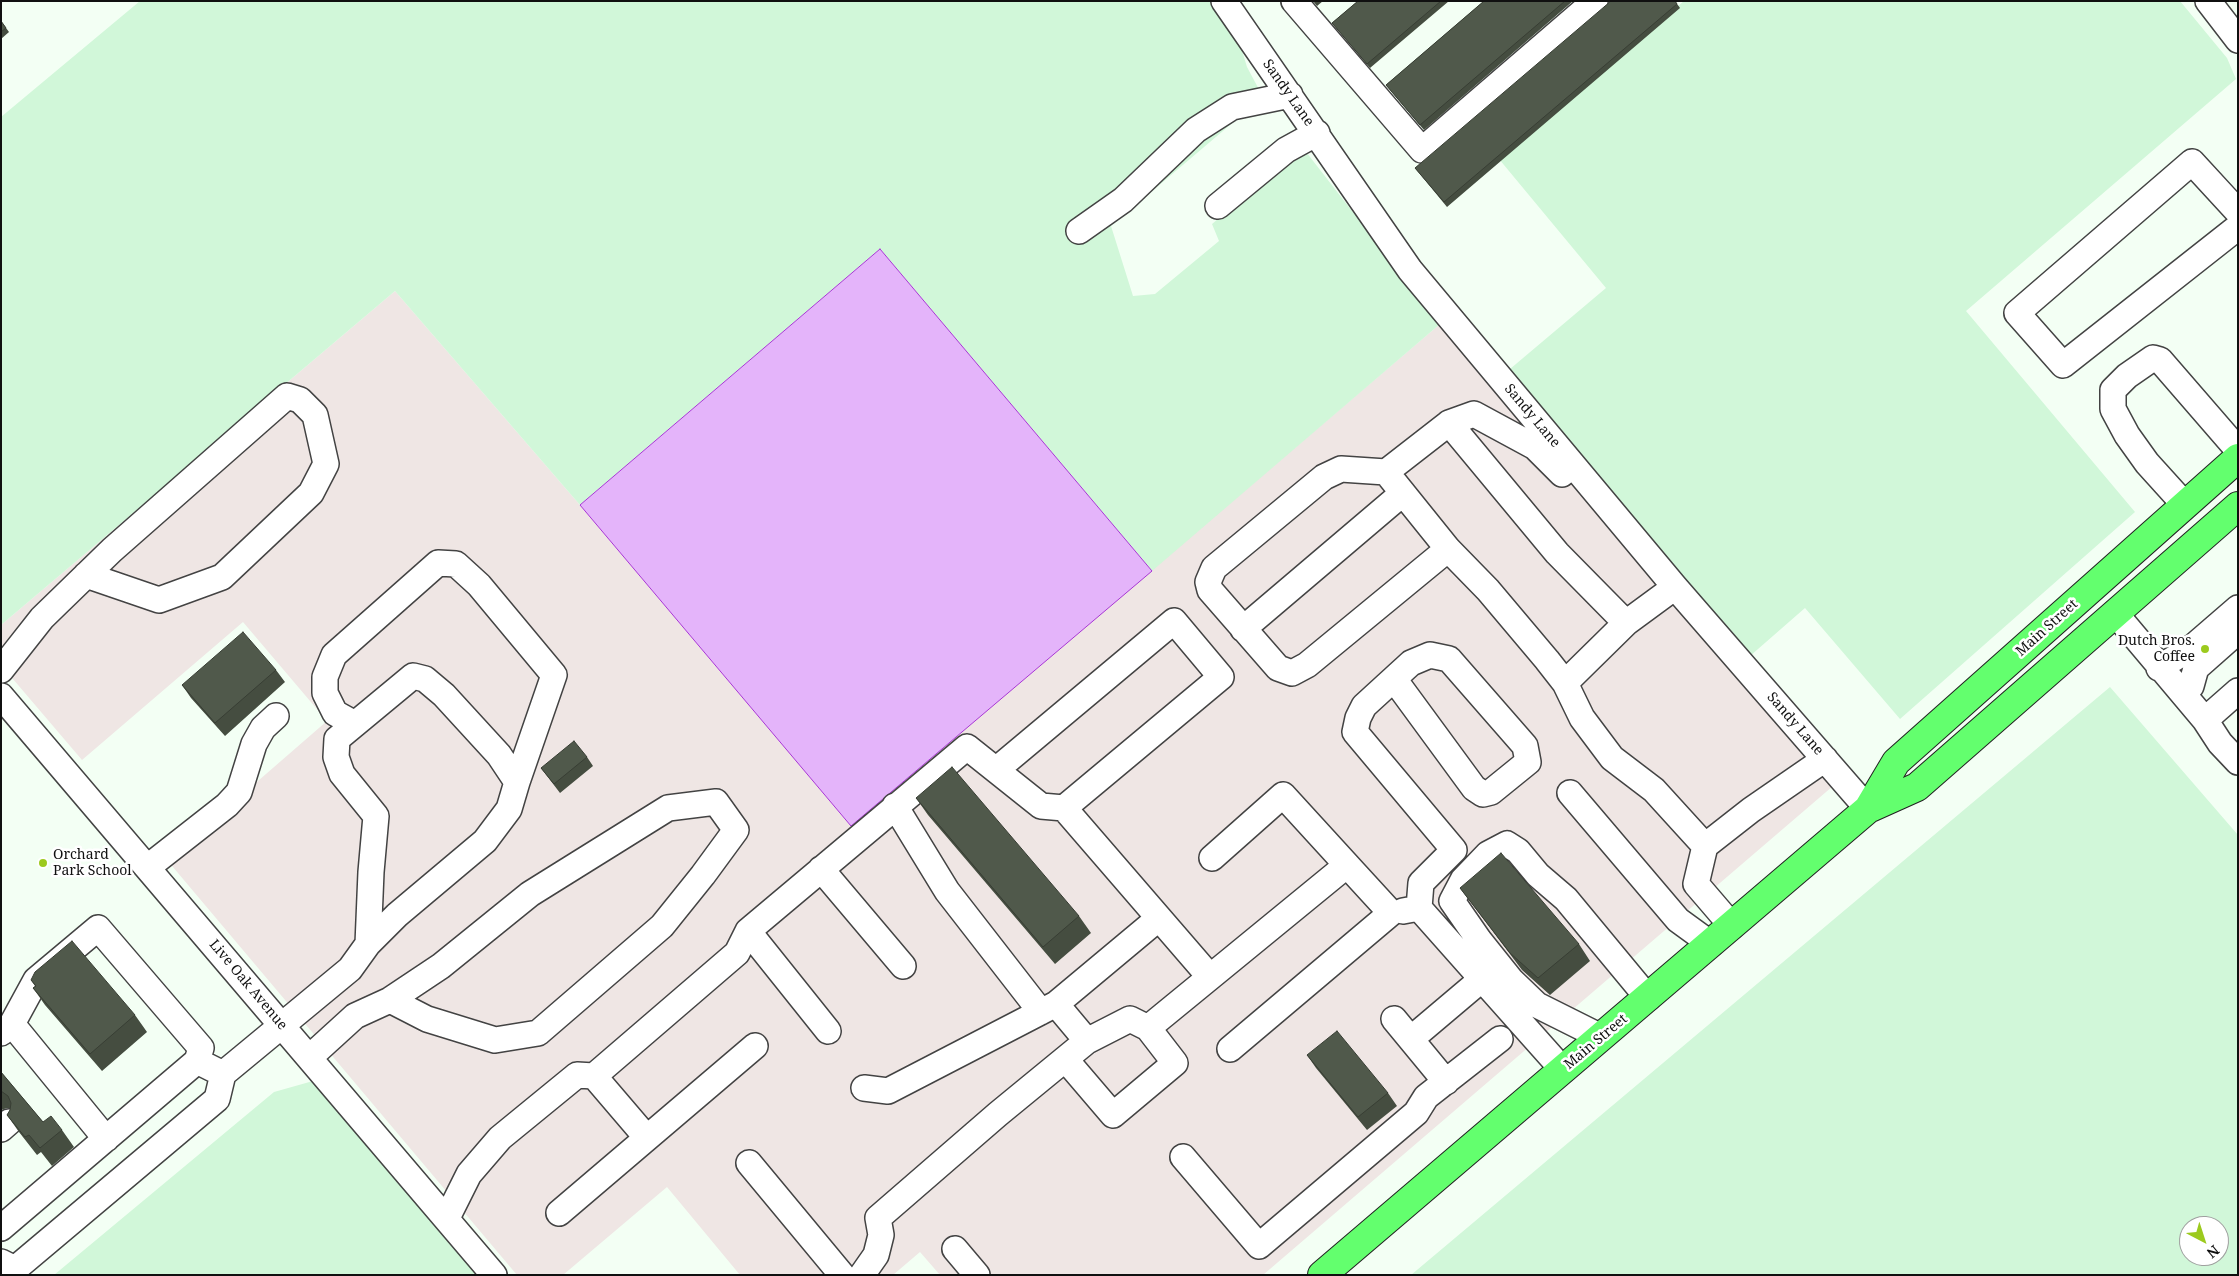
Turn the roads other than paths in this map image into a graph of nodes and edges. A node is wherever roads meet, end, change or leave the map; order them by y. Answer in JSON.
{"nodes":[{"id":1,"x":1224,"y":1,"type":"edge"},
{"id":2,"x":1294,"y":1,"type":"edge"},
{"id":3,"x":1594,"y":1,"type":"edge"},
{"id":4,"x":2208,"y":1,"type":"edge"},
{"id":5,"x":2238,"y":40,"type":"edge"},
{"id":6,"x":1290,"y":95,"type":"junction"},
{"id":7,"x":1317,"y":133,"type":"junction"},
{"id":8,"x":1218,"y":206,"type":"dead end"},
{"id":9,"x":2238,"y":212,"type":"edge"},
{"id":10,"x":2238,"y":227,"type":"edge"},
{"id":11,"x":1079,"y":231,"type":"dead end"},
{"id":12,"x":1449,"y":423,"type":"junction"},
{"id":13,"x":2238,"y":450,"type":"edge"},
{"id":14,"x":2238,"y":458,"type":"edge"},
{"id":15,"x":1386,"y":472,"type":"junction"},
{"id":16,"x":1579,"y":472,"type":"junction"},
{"id":17,"x":1404,"y":493,"type":"junction"},
{"id":18,"x":2185,"y":505,"type":"junction"},
{"id":19,"x":2238,"y":506,"type":"edge"},
{"id":20,"x":1448,"y":549,"type":"junction"},
{"id":21,"x":86,"y":575,"type":"junction"},
{"id":22,"x":1675,"y":587,"type":"junction"},
{"id":23,"x":2234,"y":602,"type":"edge"},
{"id":24,"x":2115,"y":613,"type":"junction"},
{"id":25,"x":1626,"y":623,"type":"junction"},
{"id":26,"x":1243,"y":629,"type":"junction"},
{"id":27,"x":2238,"y":631,"type":"edge"},
{"id":28,"x":2238,"y":645,"type":"edge"},
{"id":29,"x":2167,"y":662,"type":"junction"},
{"id":30,"x":1,"y":670,"type":"edge"},
{"id":31,"x":1394,"y":680,"type":"junction"},
{"id":32,"x":1565,"y":683,"type":"junction"},
{"id":33,"x":2187,"y":690,"type":"junction"},
{"id":34,"x":2238,"y":691,"type":"edge"},
{"id":35,"x":1,"y":696,"type":"edge"},
{"id":36,"x":276,"y":716,"type":"dead end"},
{"id":37,"x":2205,"y":720,"type":"junction"},
{"id":38,"x":355,"y":724,"type":"junction"},
{"id":39,"x":1825,"y":759,"type":"junction"},
{"id":40,"x":2238,"y":762,"type":"edge"},
{"id":41,"x":996,"y":770,"type":"junction"},
{"id":42,"x":517,"y":782,"type":"junction"},
{"id":43,"x":1570,"y":793,"type":"dead end"},
{"id":44,"x":895,"y":806,"type":"junction"},
{"id":45,"x":1064,"y":808,"type":"junction"},
{"id":46,"x":1868,"y":809,"type":"junction"},
{"id":47,"x":1705,"y":846,"type":"junction"},
{"id":48,"x":1212,"y":858,"type":"dead end"},
{"id":49,"x":1347,"y":865,"type":"junction"},
{"id":50,"x":148,"y":867,"type":"junction"},
{"id":51,"x":821,"y":869,"type":"junction"},
{"id":52,"x":1419,"y":908,"type":"junction"},
{"id":53,"x":1391,"y":913,"type":"junction"},
{"id":54,"x":1158,"y":918,"type":"junction"},
{"id":55,"x":1732,"y":926,"type":"junction"},
{"id":56,"x":748,"y":931,"type":"junction"},
{"id":57,"x":368,"y":944,"type":"junction"},
{"id":58,"x":1711,"y":944,"type":"junction"},
{"id":59,"x":903,"y":966,"type":"dead end"},
{"id":60,"x":1210,"y":977,"type":"junction"},
{"id":61,"x":1482,"y":980,"type":"junction"},
{"id":62,"x":1648,"y":998,"type":"junction"},
{"id":63,"x":390,"y":1000,"type":"junction"},
{"id":64,"x":1049,"y":1008,"type":"junction"},
{"id":65,"x":1394,"y":1019,"type":"dead end"},
{"id":66,"x":283,"y":1026,"type":"junction"},
{"id":67,"x":1148,"y":1028,"type":"junction"},
{"id":68,"x":7,"y":1029,"type":"edge"},
{"id":69,"x":828,"y":1031,"type":"dead end"},
{"id":70,"x":1601,"y":1037,"type":"junction"},
{"id":71,"x":1411,"y":1039,"type":"junction"},
{"id":72,"x":1500,"y":1039,"type":"dead end"},
{"id":73,"x":1087,"y":1041,"type":"junction"},
{"id":74,"x":756,"y":1046,"type":"dead end"},
{"id":75,"x":1230,"y":1049,"type":"dead end"},
{"id":76,"x":310,"y":1057,"type":"junction"},
{"id":77,"x":1066,"y":1060,"type":"junction"},
{"id":78,"x":197,"y":1061,"type":"junction"},
{"id":79,"x":1563,"y":1070,"type":"junction"},
{"id":80,"x":223,"y":1074,"type":"junction"},
{"id":81,"x":594,"y":1076,"type":"junction"},
{"id":82,"x":1446,"y":1082,"type":"junction"},
{"id":83,"x":864,"y":1088,"type":"dead end"},
{"id":84,"x":647,"y":1138,"type":"junction"},
{"id":85,"x":106,"y":1139,"type":"junction"},
{"id":86,"x":1183,"y":1157,"type":"dead end"},
{"id":87,"x":749,"y":1163,"type":"dead end"},
{"id":88,"x":560,"y":1213,"type":"dead end"},
{"id":89,"x":447,"y":1218,"type":"junction"},
{"id":90,"x":1,"y":1228,"type":"edge"},
{"id":91,"x":955,"y":1249,"type":"dead end"},
{"id":92,"x":1,"y":1262,"type":"edge"},
{"id":93,"x":494,"y":1275,"type":"edge"},
{"id":94,"x":842,"y":1275,"type":"edge"},
{"id":95,"x":862,"y":1275,"type":"edge"},
{"id":96,"x":977,"y":1275,"type":"edge"},
{"id":97,"x":1322,"y":1275,"type":"edge"}],
"edges":[{"from":1,"to":6,"type":"street","name":"Sandy Lane"},
{"from":2,"to":3,"type":"street"},
{"from":4,"to":5,"type":"street"},
{"from":6,"to":7,"type":"street","name":"Sandy Lane"},
{"from":6,"to":11,"type":"street"},
{"from":7,"to":8,"type":"street"},
{"from":7,"to":16,"type":"street","name":"Sandy Lane"},
{"from":9,"to":10,"type":"street"},
{"from":12,"to":15,"type":"street"},
{"from":12,"to":16,"type":"street"},
{"from":12,"to":25,"type":"street"},
{"from":13,"to":18,"type":"street"},
{"from":14,"to":18,"type":"main road","name":"Main Street"},
{"from":15,"to":17,"type":"street"},
{"from":15,"to":26,"type":"street"},
{"from":16,"to":22,"type":"street","name":"Sandy Lane"},
{"from":17,"to":20,"type":"street"},
{"from":17,"to":26,"type":"street"},
{"from":18,"to":46,"type":"main road","name":"Main Street"},
{"from":19,"to":24,"type":"main road","name":"Main Street"},
{"from":20,"to":26,"type":"street"},
{"from":20,"to":32,"type":"street"},
{"from":21,"to":21,"type":"street"},
{"from":21,"to":30,"type":"street"},
{"from":22,"to":25,"type":"street"},
{"from":22,"to":39,"type":"street","name":"Sandy Lane"},
{"from":23,"to":29,"type":"street"},
{"from":24,"to":29,"type":"street"},
{"from":24,"to":46,"type":"main road","name":"Main Street"},
{"from":25,"to":32,"type":"street"},
{"from":27,"to":33,"type":"street"},
{"from":28,"to":33,"type":"street"},
{"from":29,"to":33,"type":"street"},
{"from":31,"to":31,"type":"street"},
{"from":31,"to":52,"type":"street"},
{"from":32,"to":47,"type":"street"},
{"from":33,"to":37,"type":"street"},
{"from":34,"to":37,"type":"street"},
{"from":35,"to":50,"type":"street","name":"Live Oak Avenue"},
{"from":36,"to":50,"type":"street"},
{"from":37,"to":40,"type":"street"},
{"from":38,"to":42,"type":"street"},
{"from":38,"to":42,"type":"street"},
{"from":38,"to":57,"type":"street"},
{"from":39,"to":46,"type":"street","name":"Sandy Lane"},
{"from":39,"to":47,"type":"street"},
{"from":41,"to":44,"type":"street"},
{"from":41,"to":45,"type":"street"},
{"from":41,"to":45,"type":"street"},
{"from":42,"to":57,"type":"street"},
{"from":43,"to":58,"type":"street"},
{"from":44,"to":51,"type":"street"},
{"from":44,"to":64,"type":"street"},
{"from":45,"to":54,"type":"street"},
{"from":46,"to":55,"type":"main road","name":"Main Street"},
{"from":47,"to":55,"type":"street"},
{"from":48,"to":49,"type":"street"},
{"from":49,"to":53,"type":"street"},
{"from":49,"to":60,"type":"street"},
{"from":50,"to":66,"type":"street","name":"Live Oak Avenue"},
{"from":51,"to":56,"type":"street"},
{"from":51,"to":59,"type":"street"},
{"from":52,"to":53,"type":"street"},
{"from":52,"to":61,"type":"street"},
{"from":53,"to":75,"type":"street"},
{"from":54,"to":60,"type":"street"},
{"from":54,"to":64,"type":"street"},
{"from":55,"to":58,"type":"main road","name":"Main Street"},
{"from":56,"to":69,"type":"street"},
{"from":56,"to":81,"type":"street"},
{"from":57,"to":66,"type":"street"},
{"from":58,"to":62,"type":"main road","name":"Main Street"},
{"from":60,"to":67,"type":"street"},
{"from":61,"to":71,"type":"street"},
{"from":61,"to":79,"type":"street"},
{"from":62,"to":70,"type":"main road","name":"Main Street"},
{"from":62,"to":70,"type":"street"},
{"from":63,"to":63,"type":"street"},
{"from":63,"to":76,"type":"street"},
{"from":64,"to":73,"type":"street"},
{"from":64,"to":83,"type":"street"},
{"from":65,"to":71,"type":"street"},
{"from":66,"to":76,"type":"street","name":"Live Oak Avenue"},
{"from":66,"to":80,"type":"street"},
{"from":67,"to":73,"type":"street"},
{"from":67,"to":77,"type":"street"},
{"from":68,"to":78,"type":"street"},
{"from":68,"to":85,"type":"street"},
{"from":70,"to":79,"type":"main road","name":"Main Street"},
{"from":71,"to":82,"type":"street"},
{"from":72,"to":82,"type":"street"},
{"from":73,"to":77,"type":"street"},
{"from":74,"to":84,"type":"street"},
{"from":76,"to":89,"type":"street","name":"Live Oak Avenue"},
{"from":77,"to":95,"type":"street"},
{"from":78,"to":80,"type":"street"},
{"from":78,"to":85,"type":"street"},
{"from":79,"to":97,"type":"main road","name":"Main Street"},
{"from":80,"to":92,"type":"street"},
{"from":81,"to":84,"type":"street"},
{"from":81,"to":89,"type":"street"},
{"from":82,"to":86,"type":"street"},
{"from":84,"to":88,"type":"street"},
{"from":85,"to":90,"type":"street"},
{"from":87,"to":94,"type":"street"},
{"from":89,"to":93,"type":"street","name":"Live Oak Avenue"},
{"from":91,"to":96,"type":"street"}]}
